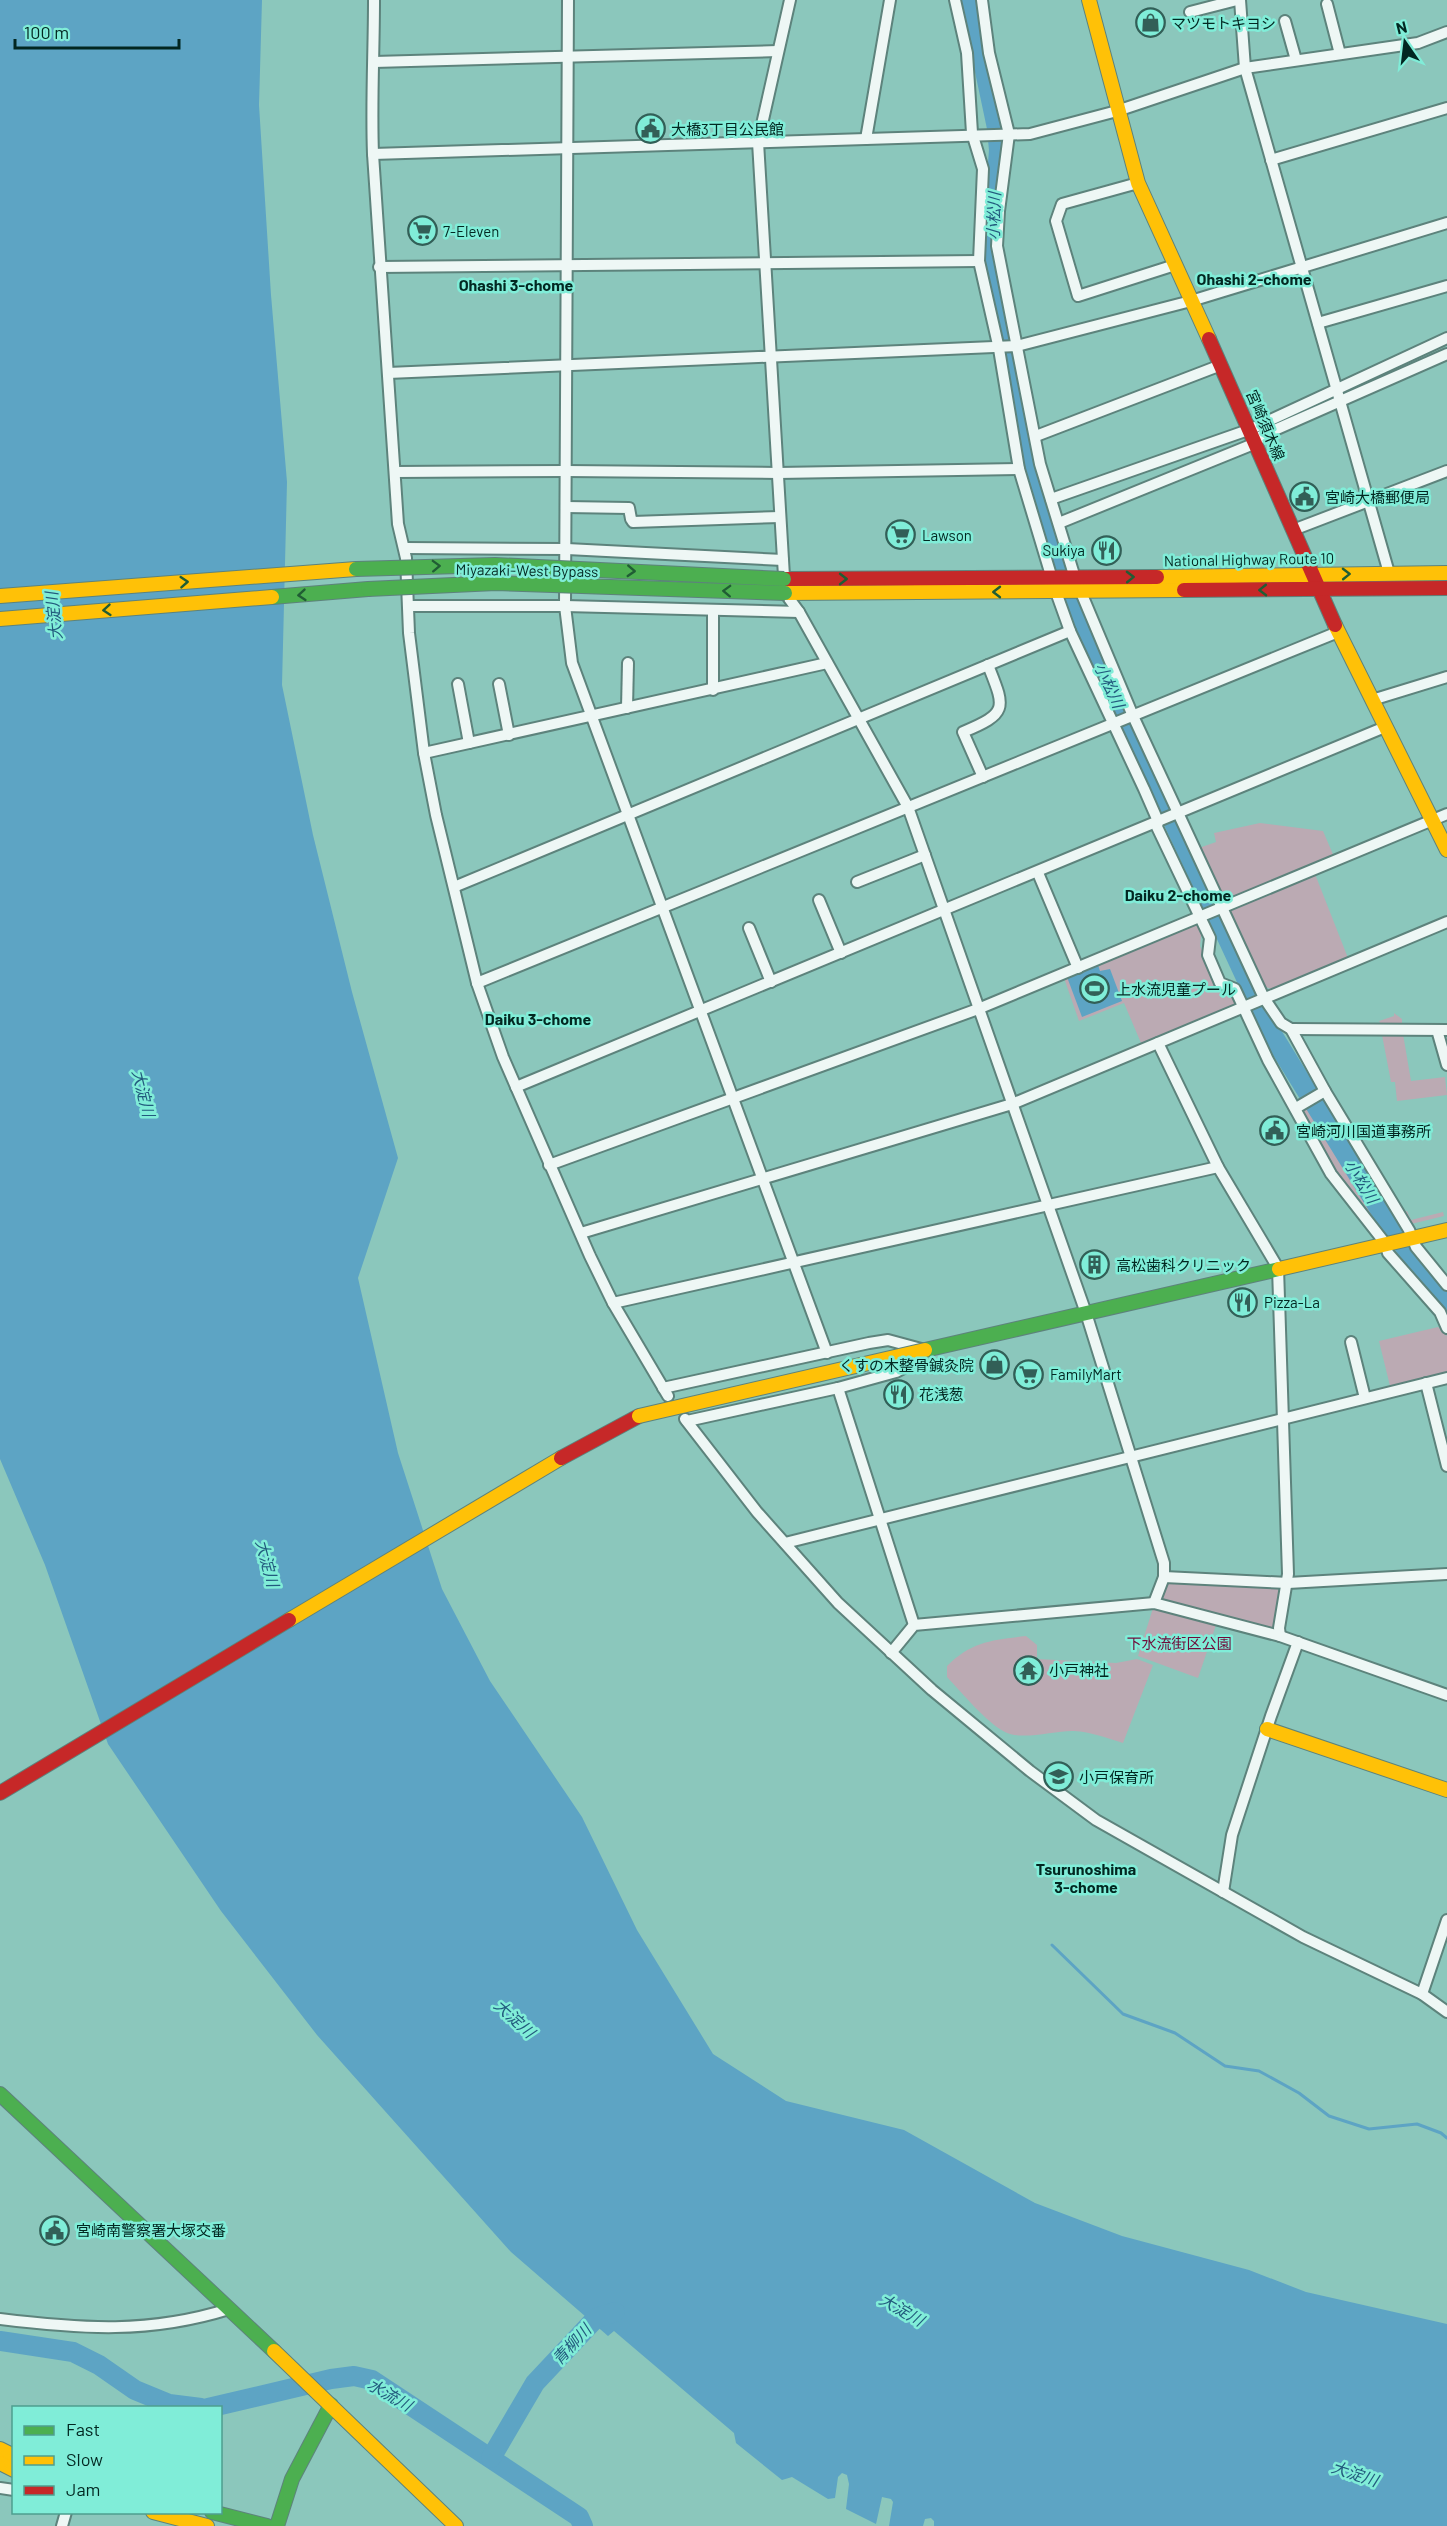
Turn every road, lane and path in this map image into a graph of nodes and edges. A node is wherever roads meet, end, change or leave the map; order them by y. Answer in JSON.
{"nodes":[{"id":1,"x":374,"y":0,"type":"edge"},
{"id":2,"x":568,"y":0,"type":"edge"},
{"id":3,"x":790,"y":0,"type":"edge"},
{"id":4,"x":890,"y":0,"type":"edge"},
{"id":5,"x":955,"y":0,"type":"edge"},
{"id":6,"x":982,"y":0,"type":"edge"},
{"id":7,"x":1089,"y":0,"type":"edge"},
{"id":8,"x":1238,"y":0,"type":"edge"},
{"id":9,"x":1327,"y":4,"type":"dead end"},
{"id":10,"x":1190,"y":12,"type":"dead end"},
{"id":11,"x":1285,"y":21,"type":"dead end"},
{"id":12,"x":1447,"y":32,"type":"edge"},
{"id":13,"x":778,"y":51,"type":"junction"},
{"id":14,"x":1340,"y":54,"type":"junction"},
{"id":15,"x":568,"y":56,"type":"junction"},
{"id":16,"x":1296,"y":60,"type":"junction"},
{"id":17,"x":374,"y":62,"type":"junction"},
{"id":18,"x":1245,"y":68,"type":"junction"},
{"id":19,"x":1447,"y":108,"type":"edge"},
{"id":20,"x":1117,"y":111,"type":"junction"},
{"id":21,"x":973,"y":135,"type":"junction"},
{"id":22,"x":1008,"y":135,"type":"junction"},
{"id":23,"x":867,"y":139,"type":"junction"},
{"id":24,"x":758,"y":142,"type":"junction"},
{"id":25,"x":568,"y":148,"type":"junction"},
{"id":26,"x":373,"y":154,"type":"junction"},
{"id":27,"x":1271,"y":160,"type":"junction"},
{"id":28,"x":1138,"y":183,"type":"junction"},
{"id":29,"x":1447,"y":223,"type":"edge"},
{"id":30,"x":979,"y":261,"type":"junction"},
{"id":31,"x":765,"y":264,"type":"junction"},
{"id":32,"x":567,"y":265,"type":"junction"},
{"id":33,"x":1175,"y":265,"type":"junction"},
{"id":34,"x":379,"y":267,"type":"junction"},
{"id":35,"x":1301,"y":267,"type":"junction"},
{"id":36,"x":1447,"y":286,"type":"edge"},
{"id":37,"x":1191,"y":301,"type":"junction"},
{"id":38,"x":1318,"y":323,"type":"junction"},
{"id":39,"x":1447,"y":338,"type":"edge"},
{"id":40,"x":1017,"y":346,"type":"junction"},
{"id":41,"x":999,"y":349,"type":"junction"},
{"id":42,"x":1447,"y":354,"type":"edge"},
{"id":43,"x":772,"y":357,"type":"junction"},
{"id":44,"x":1221,"y":365,"type":"junction"},
{"id":45,"x":567,"y":366,"type":"junction"},
{"id":46,"x":388,"y":373,"type":"junction"},
{"id":47,"x":1336,"y":388,"type":"junction"},
{"id":48,"x":1340,"y":401,"type":"junction"},
{"id":49,"x":1251,"y":429,"type":"junction"},
{"id":50,"x":1036,"y":436,"type":"junction"},
{"id":51,"x":1256,"y":443,"type":"junction"},
{"id":52,"x":1019,"y":469,"type":"junction"},
{"id":53,"x":566,"y":471,"type":"junction"},
{"id":54,"x":1447,"y":471,"type":"edge"},
{"id":55,"x":395,"y":472,"type":"junction"},
{"id":56,"x":778,"y":473,"type":"junction"},
{"id":57,"x":1051,"y":499,"type":"junction"},
{"id":58,"x":1369,"y":501,"type":"junction"},
{"id":59,"x":566,"y":507,"type":"junction"},
{"id":60,"x":780,"y":517,"type":"junction"},
{"id":61,"x":1059,"y":523,"type":"junction"},
{"id":62,"x":1293,"y":530,"type":"junction"},
{"id":63,"x":405,"y":548,"type":"junction"},
{"id":64,"x":567,"y":549,"type":"junction"},
{"id":65,"x":783,"y":560,"type":"junction"},
{"id":66,"x":1389,"y":573,"type":"junction"},
{"id":67,"x":1447,"y":573,"type":"edge"},
{"id":68,"x":1312,"y":575,"type":"junction"},
{"id":69,"x":784,"y":579,"type":"junction"},
{"id":70,"x":1055,"y":585,"type":"junction"},
{"id":71,"x":1077,"y":585,"type":"junction"},
{"id":72,"x":1447,"y":588,"type":"edge"},
{"id":73,"x":1318,"y":589,"type":"junction"},
{"id":74,"x":785,"y":593,"type":"junction"},
{"id":75,"x":0,"y":596,"type":"edge"},
{"id":76,"x":408,"y":606,"type":"junction"},
{"id":77,"x":565,"y":606,"type":"junction"},
{"id":78,"x":713,"y":611,"type":"junction"},
{"id":79,"x":799,"y":612,"type":"junction"},
{"id":80,"x":0,"y":619,"type":"edge"},
{"id":81,"x":1070,"y":631,"type":"junction"},
{"id":82,"x":1338,"y":632,"type":"junction"},
{"id":83,"x":628,"y":663,"type":"dead end"},
{"id":84,"x":827,"y":663,"type":"junction"},
{"id":85,"x":988,"y":665,"type":"junction"},
{"id":86,"x":1447,"y":676,"type":"edge"},
{"id":87,"x":459,"y":684,"type":"dead end"},
{"id":88,"x":499,"y":684,"type":"dead end"},
{"id":89,"x":713,"y":690,"type":"junction"},
{"id":90,"x":1372,"y":700,"type":"junction"},
{"id":91,"x":627,"y":708,"type":"junction"},
{"id":92,"x":1133,"y":716,"type":"junction"},
{"id":93,"x":592,"y":717,"type":"junction"},
{"id":94,"x":859,"y":720,"type":"junction"},
{"id":95,"x":1113,"y":724,"type":"junction"},
{"id":96,"x":1385,"y":727,"type":"junction"},
{"id":97,"x":509,"y":735,"type":"junction"},
{"id":98,"x":469,"y":743,"type":"junction"},
{"id":99,"x":424,"y":753,"type":"junction"},
{"id":100,"x":983,"y":777,"type":"junction"},
{"id":101,"x":908,"y":807,"type":"junction"},
{"id":102,"x":1179,"y":813,"type":"junction"},
{"id":103,"x":1447,"y":814,"type":"edge"},
{"id":104,"x":628,"y":816,"type":"junction"},
{"id":105,"x":1158,"y":821,"type":"junction"},
{"id":106,"x":1433,"y":821,"type":"junction"},
{"id":107,"x":1447,"y":850,"type":"edge"},
{"id":108,"x":925,"y":855,"type":"junction"},
{"id":109,"x":1038,"y":873,"type":"junction"},
{"id":110,"x":857,"y":882,"type":"dead end"},
{"id":111,"x":454,"y":887,"type":"junction"},
{"id":112,"x":819,"y":900,"type":"dead end"},
{"id":113,"x":663,"y":908,"type":"junction"},
{"id":114,"x":1223,"y":909,"type":"junction"},
{"id":115,"x":944,"y":910,"type":"junction"},
{"id":116,"x":1200,"y":918,"type":"junction"},
{"id":117,"x":1447,"y":922,"type":"edge"},
{"id":118,"x":749,"y":928,"type":"dead end"},
{"id":119,"x":841,"y":953,"type":"junction"},
{"id":120,"x":1078,"y":968,"type":"junction"},
{"id":121,"x":771,"y":982,"type":"junction"},
{"id":122,"x":477,"y":983,"type":"junction"},
{"id":123,"x":1263,"y":998,"type":"junction"},
{"id":124,"x":1244,"y":1006,"type":"junction"},
{"id":125,"x":978,"y":1009,"type":"junction"},
{"id":126,"x":701,"y":1012,"type":"junction"},
{"id":127,"x":1291,"y":1029,"type":"junction"},
{"id":128,"x":1442,"y":1030,"type":"edge"},
{"id":129,"x":1158,"y":1043,"type":"junction"},
{"id":130,"x":1447,"y":1065,"type":"edge"},
{"id":131,"x":516,"y":1087,"type":"junction"},
{"id":132,"x":1325,"y":1091,"type":"junction"},
{"id":133,"x":732,"y":1097,"type":"junction"},
{"id":134,"x":1012,"y":1104,"type":"junction"},
{"id":135,"x":1296,"y":1108,"type":"junction"},
{"id":136,"x":549,"y":1166,"type":"junction"},
{"id":137,"x":1218,"y":1167,"type":"junction"},
{"id":138,"x":762,"y":1179,"type":"junction"},
{"id":139,"x":1048,"y":1205,"type":"junction"},
{"id":140,"x":1447,"y":1230,"type":"edge"},
{"id":141,"x":580,"y":1233,"type":"junction"},
{"id":142,"x":1409,"y":1238,"type":"junction"},
{"id":143,"x":1384,"y":1244,"type":"junction"},
{"id":144,"x":794,"y":1263,"type":"junction"},
{"id":145,"x":1278,"y":1268,"type":"junction"},
{"id":146,"x":1447,"y":1285,"type":"edge"},
{"id":147,"x":613,"y":1302,"type":"junction"},
{"id":148,"x":1086,"y":1313,"type":"junction"},
{"id":149,"x":1447,"y":1328,"type":"edge"},
{"id":150,"x":1351,"y":1342,"type":"dead end"},
{"id":151,"x":925,"y":1350,"type":"junction"},
{"id":152,"x":827,"y":1353,"type":"junction"},
{"id":153,"x":1447,"y":1378,"type":"edge"},
{"id":154,"x":1426,"y":1383,"type":"junction"},
{"id":155,"x":838,"y":1388,"type":"junction"},
{"id":156,"x":1365,"y":1398,"type":"junction"},
{"id":157,"x":1284,"y":1418,"type":"junction"},
{"id":158,"x":1131,"y":1456,"type":"junction"},
{"id":159,"x":1447,"y":1466,"type":"edge"},
{"id":160,"x":879,"y":1519,"type":"junction"},
{"id":161,"x":785,"y":1543,"type":"junction"},
{"id":162,"x":1447,"y":1574,"type":"edge"},
{"id":163,"x":1164,"y":1577,"type":"junction"},
{"id":164,"x":1288,"y":1583,"type":"junction"},
{"id":165,"x":1154,"y":1603,"type":"junction"},
{"id":166,"x":914,"y":1625,"type":"junction"},
{"id":167,"x":1280,"y":1636,"type":"junction"},
{"id":168,"x":1298,"y":1642,"type":"junction"},
{"id":169,"x":891,"y":1653,"type":"junction"},
{"id":170,"x":1447,"y":1695,"type":"edge"},
{"id":171,"x":1267,"y":1729,"type":"junction"},
{"id":172,"x":1447,"y":1790,"type":"edge"},
{"id":173,"x":0,"y":1793,"type":"edge"},
{"id":174,"x":1223,"y":1892,"type":"junction"},
{"id":175,"x":1447,"y":1920,"type":"edge"},
{"id":176,"x":1436,"y":1952,"type":"junction"},
{"id":177,"x":1447,"y":1956,"type":"edge"},
{"id":178,"x":1422,"y":1994,"type":"junction"},
{"id":179,"x":1447,"y":2012,"type":"edge"},
{"id":180,"x":0,"y":2094,"type":"edge"},
{"id":181,"x":229,"y":2309,"type":"junction"},
{"id":182,"x":0,"y":2319,"type":"edge"},
{"id":183,"x":328,"y":2401,"type":"junction"},
{"id":184,"x":161,"y":2514,"type":"edge"},
{"id":185,"x":220,"y":2514,"type":"edge"},
{"id":186,"x":207,"y":2526,"type":"edge"},
{"id":187,"x":267,"y":2526,"type":"edge"},
{"id":188,"x":277,"y":2526,"type":"edge"},
{"id":189,"x":456,"y":2526,"type":"edge"}],
"edges":[{"from":1,"to":17,"type":"street"},
{"from":2,"to":15,"type":"street"},
{"from":3,"to":13,"type":"street"},
{"from":4,"to":23,"type":"street"},
{"from":5,"to":21,"type":"street"},
{"from":6,"to":22,"type":"street"},
{"from":7,"to":20,"type":"main road","name":"宮崎須木線"},
{"from":8,"to":10,"type":"street"},
{"from":8,"to":18,"type":"street"},
{"from":9,"to":14,"type":"street"},
{"from":11,"to":16,"type":"street"},
{"from":12,"to":14,"type":"street"},
{"from":13,"to":15,"type":"street"},
{"from":13,"to":24,"type":"street"},
{"from":14,"to":16,"type":"street"},
{"from":15,"to":17,"type":"street"},
{"from":15,"to":25,"type":"street"},
{"from":16,"to":18,"type":"street"},
{"from":17,"to":26,"type":"street"},
{"from":18,"to":20,"type":"street"},
{"from":18,"to":27,"type":"street"},
{"from":19,"to":27,"type":"street"},
{"from":20,"to":22,"type":"street"},
{"from":20,"to":28,"type":"main road","name":"宮崎須木線"},
{"from":21,"to":22,"type":"street"},
{"from":21,"to":23,"type":"street"},
{"from":21,"to":30,"type":"street"},
{"from":22,"to":40,"type":"street"},
{"from":23,"to":24,"type":"street"},
{"from":24,"to":25,"type":"street"},
{"from":24,"to":31,"type":"street"},
{"from":25,"to":26,"type":"street"},
{"from":25,"to":32,"type":"street"},
{"from":26,"to":34,"type":"street"},
{"from":27,"to":35,"type":"street"},
{"from":28,"to":33,"type":"main road","name":"宮崎須木線"},
{"from":28,"to":33,"type":"street"},
{"from":29,"to":35,"type":"street"},
{"from":30,"to":31,"type":"street"},
{"from":30,"to":41,"type":"street"},
{"from":31,"to":32,"type":"street"},
{"from":31,"to":43,"type":"street"},
{"from":32,"to":34,"type":"street"},
{"from":32,"to":45,"type":"street"},
{"from":33,"to":37,"type":"main road","name":"宮崎須木線"},
{"from":34,"to":46,"type":"street"},
{"from":35,"to":37,"type":"street"},
{"from":35,"to":38,"type":"street"},
{"from":36,"to":38,"type":"street"},
{"from":37,"to":40,"type":"street"},
{"from":37,"to":44,"type":"main road","name":"宮崎須木線"},
{"from":38,"to":47,"type":"street"},
{"from":39,"to":47,"type":"street"},
{"from":40,"to":41,"type":"street"},
{"from":40,"to":50,"type":"street"},
{"from":41,"to":43,"type":"street"},
{"from":41,"to":52,"type":"street"},
{"from":42,"to":48,"type":"street"},
{"from":43,"to":45,"type":"street"},
{"from":43,"to":56,"type":"street"},
{"from":44,"to":49,"type":"main road","name":"宮崎須木線"},
{"from":44,"to":50,"type":"street"},
{"from":45,"to":46,"type":"street"},
{"from":45,"to":53,"type":"street"},
{"from":46,"to":55,"type":"street"},
{"from":47,"to":48,"type":"street"},
{"from":47,"to":49,"type":"street"},
{"from":48,"to":51,"type":"street"},
{"from":48,"to":58,"type":"street"},
{"from":49,"to":51,"type":"main road","name":"宮崎須木線"},
{"from":49,"to":57,"type":"street"},
{"from":50,"to":57,"type":"street"},
{"from":51,"to":61,"type":"street"},
{"from":51,"to":62,"type":"main road","name":"宮崎須木線"},
{"from":52,"to":56,"type":"street"},
{"from":52,"to":70,"type":"street"},
{"from":53,"to":55,"type":"street"},
{"from":53,"to":56,"type":"street"},
{"from":53,"to":59,"type":"street"},
{"from":54,"to":58,"type":"street"},
{"from":55,"to":63,"type":"street"},
{"from":56,"to":60,"type":"street"},
{"from":57,"to":61,"type":"street"},
{"from":58,"to":62,"type":"street"},
{"from":58,"to":66,"type":"street"},
{"from":59,"to":60,"type":"street"},
{"from":59,"to":64,"type":"street"},
{"from":60,"to":65,"type":"street"},
{"from":61,"to":71,"type":"street"},
{"from":62,"to":68,"type":"main road","name":"宮崎須木線"},
{"from":63,"to":64,"type":"street"},
{"from":63,"to":76,"type":"street"},
{"from":64,"to":65,"type":"street"},
{"from":64,"to":77,"type":"street"},
{"from":65,"to":69,"type":"street"},
{"from":66,"to":67,"type":"main road","name":"National Highway Route 10"},
{"from":68,"to":66,"type":"main road","name":"National Highway Route 10","one_way":true},
{"from":71,"to":68,"type":"main road","name":"National Highway Route 10","one_way":true},
{"from":68,"to":73,"type":"main road","name":"宮崎須木線"},
{"from":69,"to":70,"type":"main road","name":"Miyazaki-West Bypass","one_way":true},
{"from":69,"to":74,"type":"street"},
{"from":75,"to":69,"type":"main road","name":"Miyazaki-West Bypass","one_way":true,"bridge":true},
{"from":70,"to":71,"type":"main road","name":"National Highway Route 10"},
{"from":70,"to":74,"type":"main road","name":"Miyazaki-West Bypass","one_way":true},
{"from":70,"to":81,"type":"street"},
{"from":73,"to":71,"type":"main road","name":"National Highway Route 10","one_way":true},
{"from":71,"to":92,"type":"street"},
{"from":72,"to":73,"type":"main road","name":"National Highway Route 10"},
{"from":73,"to":82,"type":"main road","name":"宮崎須木線"},
{"from":74,"to":79,"type":"street"},
{"from":74,"to":80,"type":"main road","name":"Miyazaki-West Bypass","one_way":true,"bridge":true},
{"from":76,"to":77,"type":"street"},
{"from":76,"to":99,"type":"street"},
{"from":77,"to":78,"type":"street"},
{"from":77,"to":93,"type":"street"},
{"from":78,"to":79,"type":"street"},
{"from":78,"to":89,"type":"street"},
{"from":79,"to":84,"type":"street"},
{"from":81,"to":85,"type":"street"},
{"from":81,"to":95,"type":"street"},
{"from":82,"to":90,"type":"main road","name":"宮崎須木線"},
{"from":82,"to":92,"type":"street"},
{"from":83,"to":91,"type":"street"},
{"from":84,"to":89,"type":"street"},
{"from":84,"to":94,"type":"street"},
{"from":85,"to":94,"type":"street"},
{"from":85,"to":100,"type":"street"},
{"from":86,"to":90,"type":"street"},
{"from":87,"to":98,"type":"street"},
{"from":88,"to":97,"type":"street"},
{"from":89,"to":91,"type":"street"},
{"from":90,"to":96,"type":"main road","name":"宮崎須木線"},
{"from":91,"to":93,"type":"street"},
{"from":92,"to":95,"type":"street"},
{"from":92,"to":102,"type":"street"},
{"from":93,"to":97,"type":"street"},
{"from":93,"to":104,"type":"street"},
{"from":94,"to":101,"type":"street"},
{"from":94,"to":104,"type":"street"},
{"from":95,"to":100,"type":"street"},
{"from":95,"to":105,"type":"street"},
{"from":96,"to":102,"type":"street"},
{"from":96,"to":106,"type":"main road","name":"宮崎須木線"},
{"from":97,"to":98,"type":"street"},
{"from":98,"to":99,"type":"street"},
{"from":99,"to":111,"type":"street"},
{"from":100,"to":101,"type":"street"},
{"from":101,"to":108,"type":"street"},
{"from":101,"to":113,"type":"street"},
{"from":102,"to":105,"type":"street"},
{"from":102,"to":114,"type":"street"},
{"from":103,"to":106,"type":"street"},
{"from":104,"to":111,"type":"street"},
{"from":104,"to":113,"type":"street"},
{"from":105,"to":109,"type":"street"},
{"from":105,"to":116,"type":"street"},
{"from":106,"to":107,"type":"main road","name":"宮崎須木線"},
{"from":106,"to":114,"type":"street"},
{"from":108,"to":110,"type":"street"},
{"from":108,"to":115,"type":"street"},
{"from":109,"to":115,"type":"street"},
{"from":109,"to":120,"type":"street"},
{"from":111,"to":122,"type":"street"},
{"from":112,"to":119,"type":"street"},
{"from":113,"to":122,"type":"street"},
{"from":113,"to":126,"type":"street"},
{"from":114,"to":116,"type":"street"},
{"from":114,"to":123,"type":"street"},
{"from":115,"to":119,"type":"street"},
{"from":115,"to":125,"type":"street"},
{"from":116,"to":120,"type":"street"},
{"from":116,"to":124,"type":"street"},
{"from":117,"to":123,"type":"street"},
{"from":118,"to":121,"type":"street"},
{"from":119,"to":121,"type":"street"},
{"from":120,"to":125,"type":"street"},
{"from":121,"to":126,"type":"street"},
{"from":122,"to":131,"type":"street"},
{"from":123,"to":124,"type":"street"},
{"from":123,"to":127,"type":"street"},
{"from":124,"to":129,"type":"street"},
{"from":124,"to":135,"type":"street"},
{"from":125,"to":133,"type":"street"},
{"from":125,"to":134,"type":"street"},
{"from":126,"to":131,"type":"street"},
{"from":126,"to":133,"type":"street"},
{"from":127,"to":128,"type":"street"},
{"from":127,"to":132,"type":"street"},
{"from":128,"to":130,"type":"street"},
{"from":129,"to":134,"type":"street"},
{"from":129,"to":137,"type":"street"},
{"from":131,"to":136,"type":"street"},
{"from":132,"to":135,"type":"street"},
{"from":132,"to":142,"type":"street"},
{"from":133,"to":136,"type":"street"},
{"from":133,"to":138,"type":"street"},
{"from":134,"to":138,"type":"street"},
{"from":134,"to":139,"type":"street"},
{"from":135,"to":143,"type":"street"},
{"from":136,"to":141,"type":"street"},
{"from":137,"to":139,"type":"street"},
{"from":137,"to":145,"type":"street"},
{"from":138,"to":141,"type":"street"},
{"from":138,"to":144,"type":"street"},
{"from":139,"to":144,"type":"street"},
{"from":139,"to":148,"type":"street"},
{"from":140,"to":142,"type":"main road"},
{"from":141,"to":147,"type":"street"},
{"from":142,"to":143,"type":"main road"},
{"from":142,"to":146,"type":"street"},
{"from":143,"to":145,"type":"main road"},
{"from":143,"to":149,"type":"street"},
{"from":144,"to":147,"type":"street"},
{"from":144,"to":152,"type":"street"},
{"from":145,"to":148,"type":"main road"},
{"from":145,"to":157,"type":"street"},
{"from":147,"to":152,"type":"street"},
{"from":148,"to":151,"type":"main road"},
{"from":148,"to":158,"type":"street"},
{"from":150,"to":156,"type":"street"},
{"from":151,"to":152,"type":"street"},
{"from":151,"to":155,"type":"street"},
{"from":151,"to":173,"type":"main road","bridge":true},
{"from":153,"to":154,"type":"street"},
{"from":154,"to":156,"type":"street"},
{"from":154,"to":159,"type":"street"},
{"from":155,"to":160,"type":"street"},
{"from":155,"to":161,"type":"street"},
{"from":156,"to":157,"type":"street"},
{"from":157,"to":158,"type":"street"},
{"from":157,"to":164,"type":"street"},
{"from":158,"to":160,"type":"street"},
{"from":158,"to":163,"type":"street"},
{"from":160,"to":161,"type":"street"},
{"from":160,"to":166,"type":"street"},
{"from":161,"to":169,"type":"street"},
{"from":162,"to":164,"type":"street"},
{"from":163,"to":164,"type":"street"},
{"from":163,"to":165,"type":"street"},
{"from":164,"to":167,"type":"street"},
{"from":165,"to":166,"type":"street"},
{"from":165,"to":167,"type":"street"},
{"from":166,"to":169,"type":"street"},
{"from":167,"to":168,"type":"street"},
{"from":168,"to":170,"type":"street"},
{"from":168,"to":171,"type":"street"},
{"from":169,"to":174,"type":"street"},
{"from":171,"to":172,"type":"main road"},
{"from":171,"to":174,"type":"street"},
{"from":174,"to":178,"type":"street"},
{"from":175,"to":176,"type":"street"},
{"from":176,"to":177,"type":"street"},
{"from":176,"to":178,"type":"street"},
{"from":178,"to":179,"type":"street"},
{"from":180,"to":181,"type":"main road"},
{"from":181,"to":182,"type":"street"},
{"from":181,"to":183,"type":"main road"},
{"from":183,"to":188,"type":"main road"},
{"from":183,"to":189,"type":"main road"},
{"from":184,"to":186,"type":"main road"},
{"from":185,"to":187,"type":"main road"}]}
